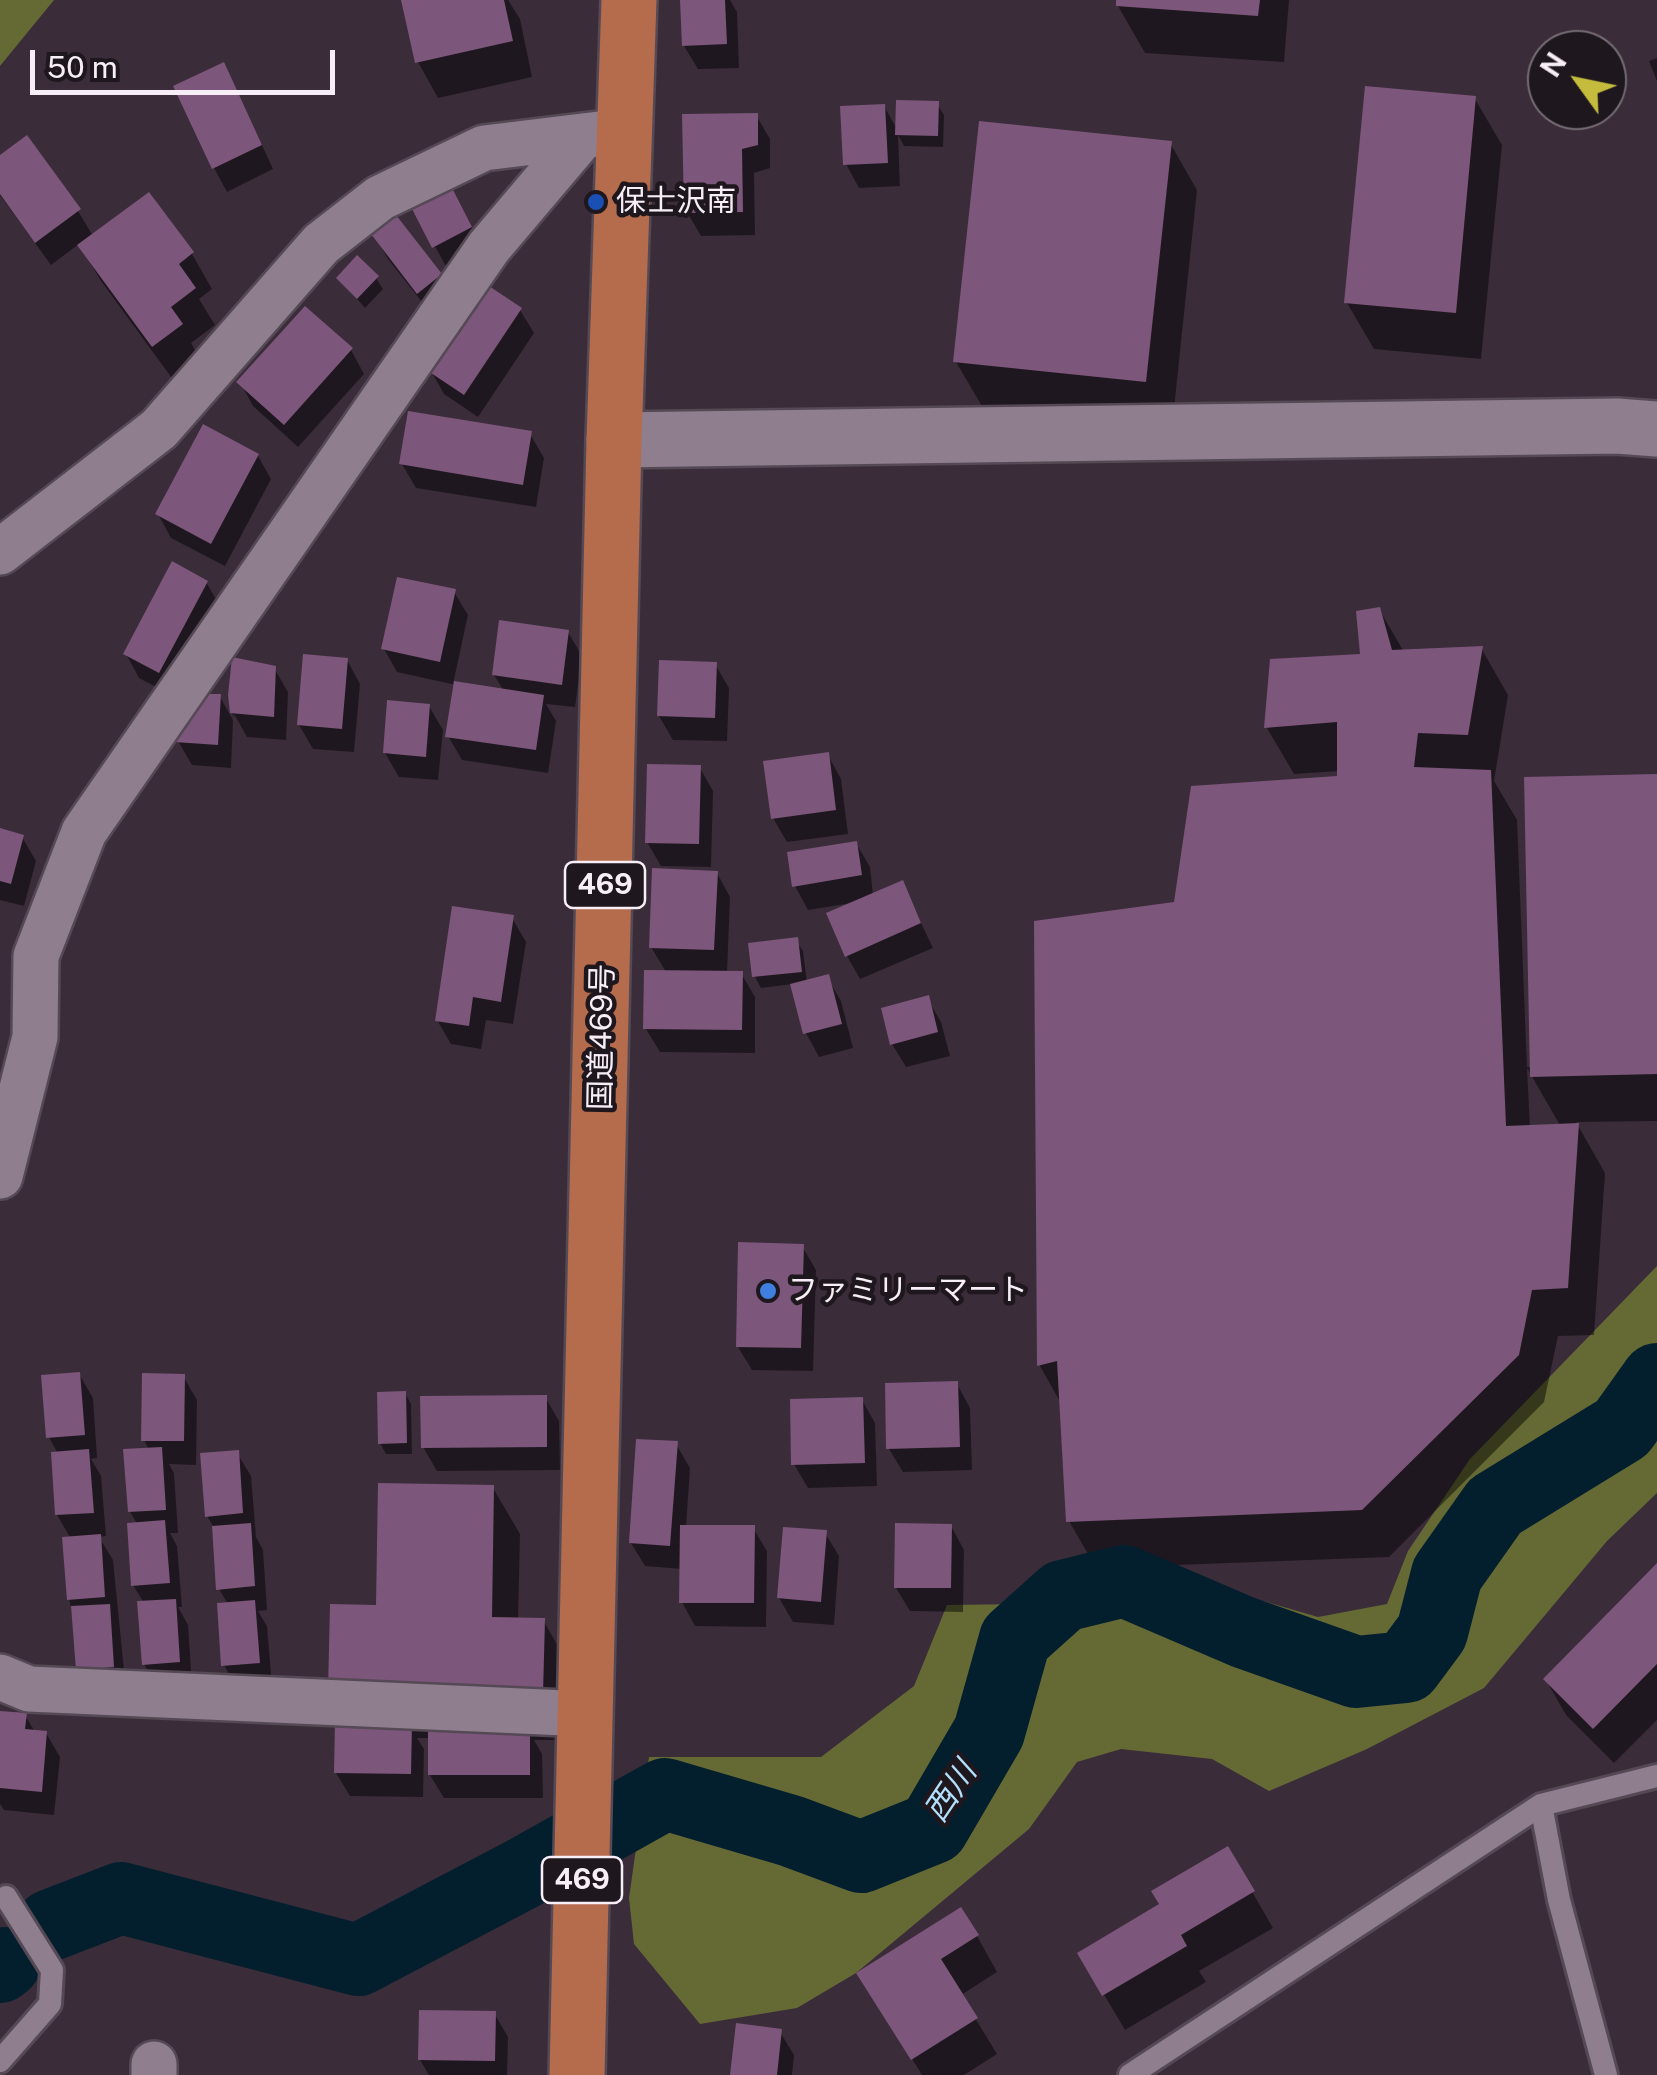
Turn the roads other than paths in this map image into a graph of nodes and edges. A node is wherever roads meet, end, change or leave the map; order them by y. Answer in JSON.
{"nodes":[{"id":1,"x":629,"y":0,"type":"edge"},
{"id":2,"x":603,"y":134,"type":"junction"},
{"id":3,"x":1657,"y":430,"type":"edge"},
{"id":4,"x":614,"y":440,"type":"junction"},
{"id":5,"x":0,"y":552,"type":"edge"},
{"id":6,"x":0,"y":1176,"type":"edge"},
{"id":7,"x":0,"y":1677,"type":"edge"},
{"id":8,"x":588,"y":1714,"type":"junction"},
{"id":9,"x":1657,"y":1776,"type":"edge"},
{"id":10,"x":1541,"y":1805,"type":"junction"},
{"id":11,"x":6,"y":1897,"type":"dead end"},
{"id":12,"x":0,"y":2061,"type":"edge"},
{"id":13,"x":577,"y":2075,"type":"edge"},
{"id":14,"x":1130,"y":2075,"type":"edge"},
{"id":15,"x":1606,"y":2075,"type":"edge"}],
"edges":[{"from":1,"to":2,"type":"highway","name":"国道469号","number":"469"},
{"from":2,"to":4,"type":"highway","name":"国道469号","number":"469"},
{"from":2,"to":5,"type":"street"},
{"from":2,"to":6,"type":"street"},
{"from":3,"to":4,"type":"street"},
{"from":4,"to":8,"type":"highway","name":"国道469号","number":"469"},
{"from":7,"to":8,"type":"street"},
{"from":8,"to":13,"type":"highway","name":"国道469号","number":"469"},
{"from":9,"to":10,"type":"lane"},
{"from":10,"to":14,"type":"lane"},
{"from":10,"to":15,"type":"lane"},
{"from":11,"to":12,"type":"lane"}]}
